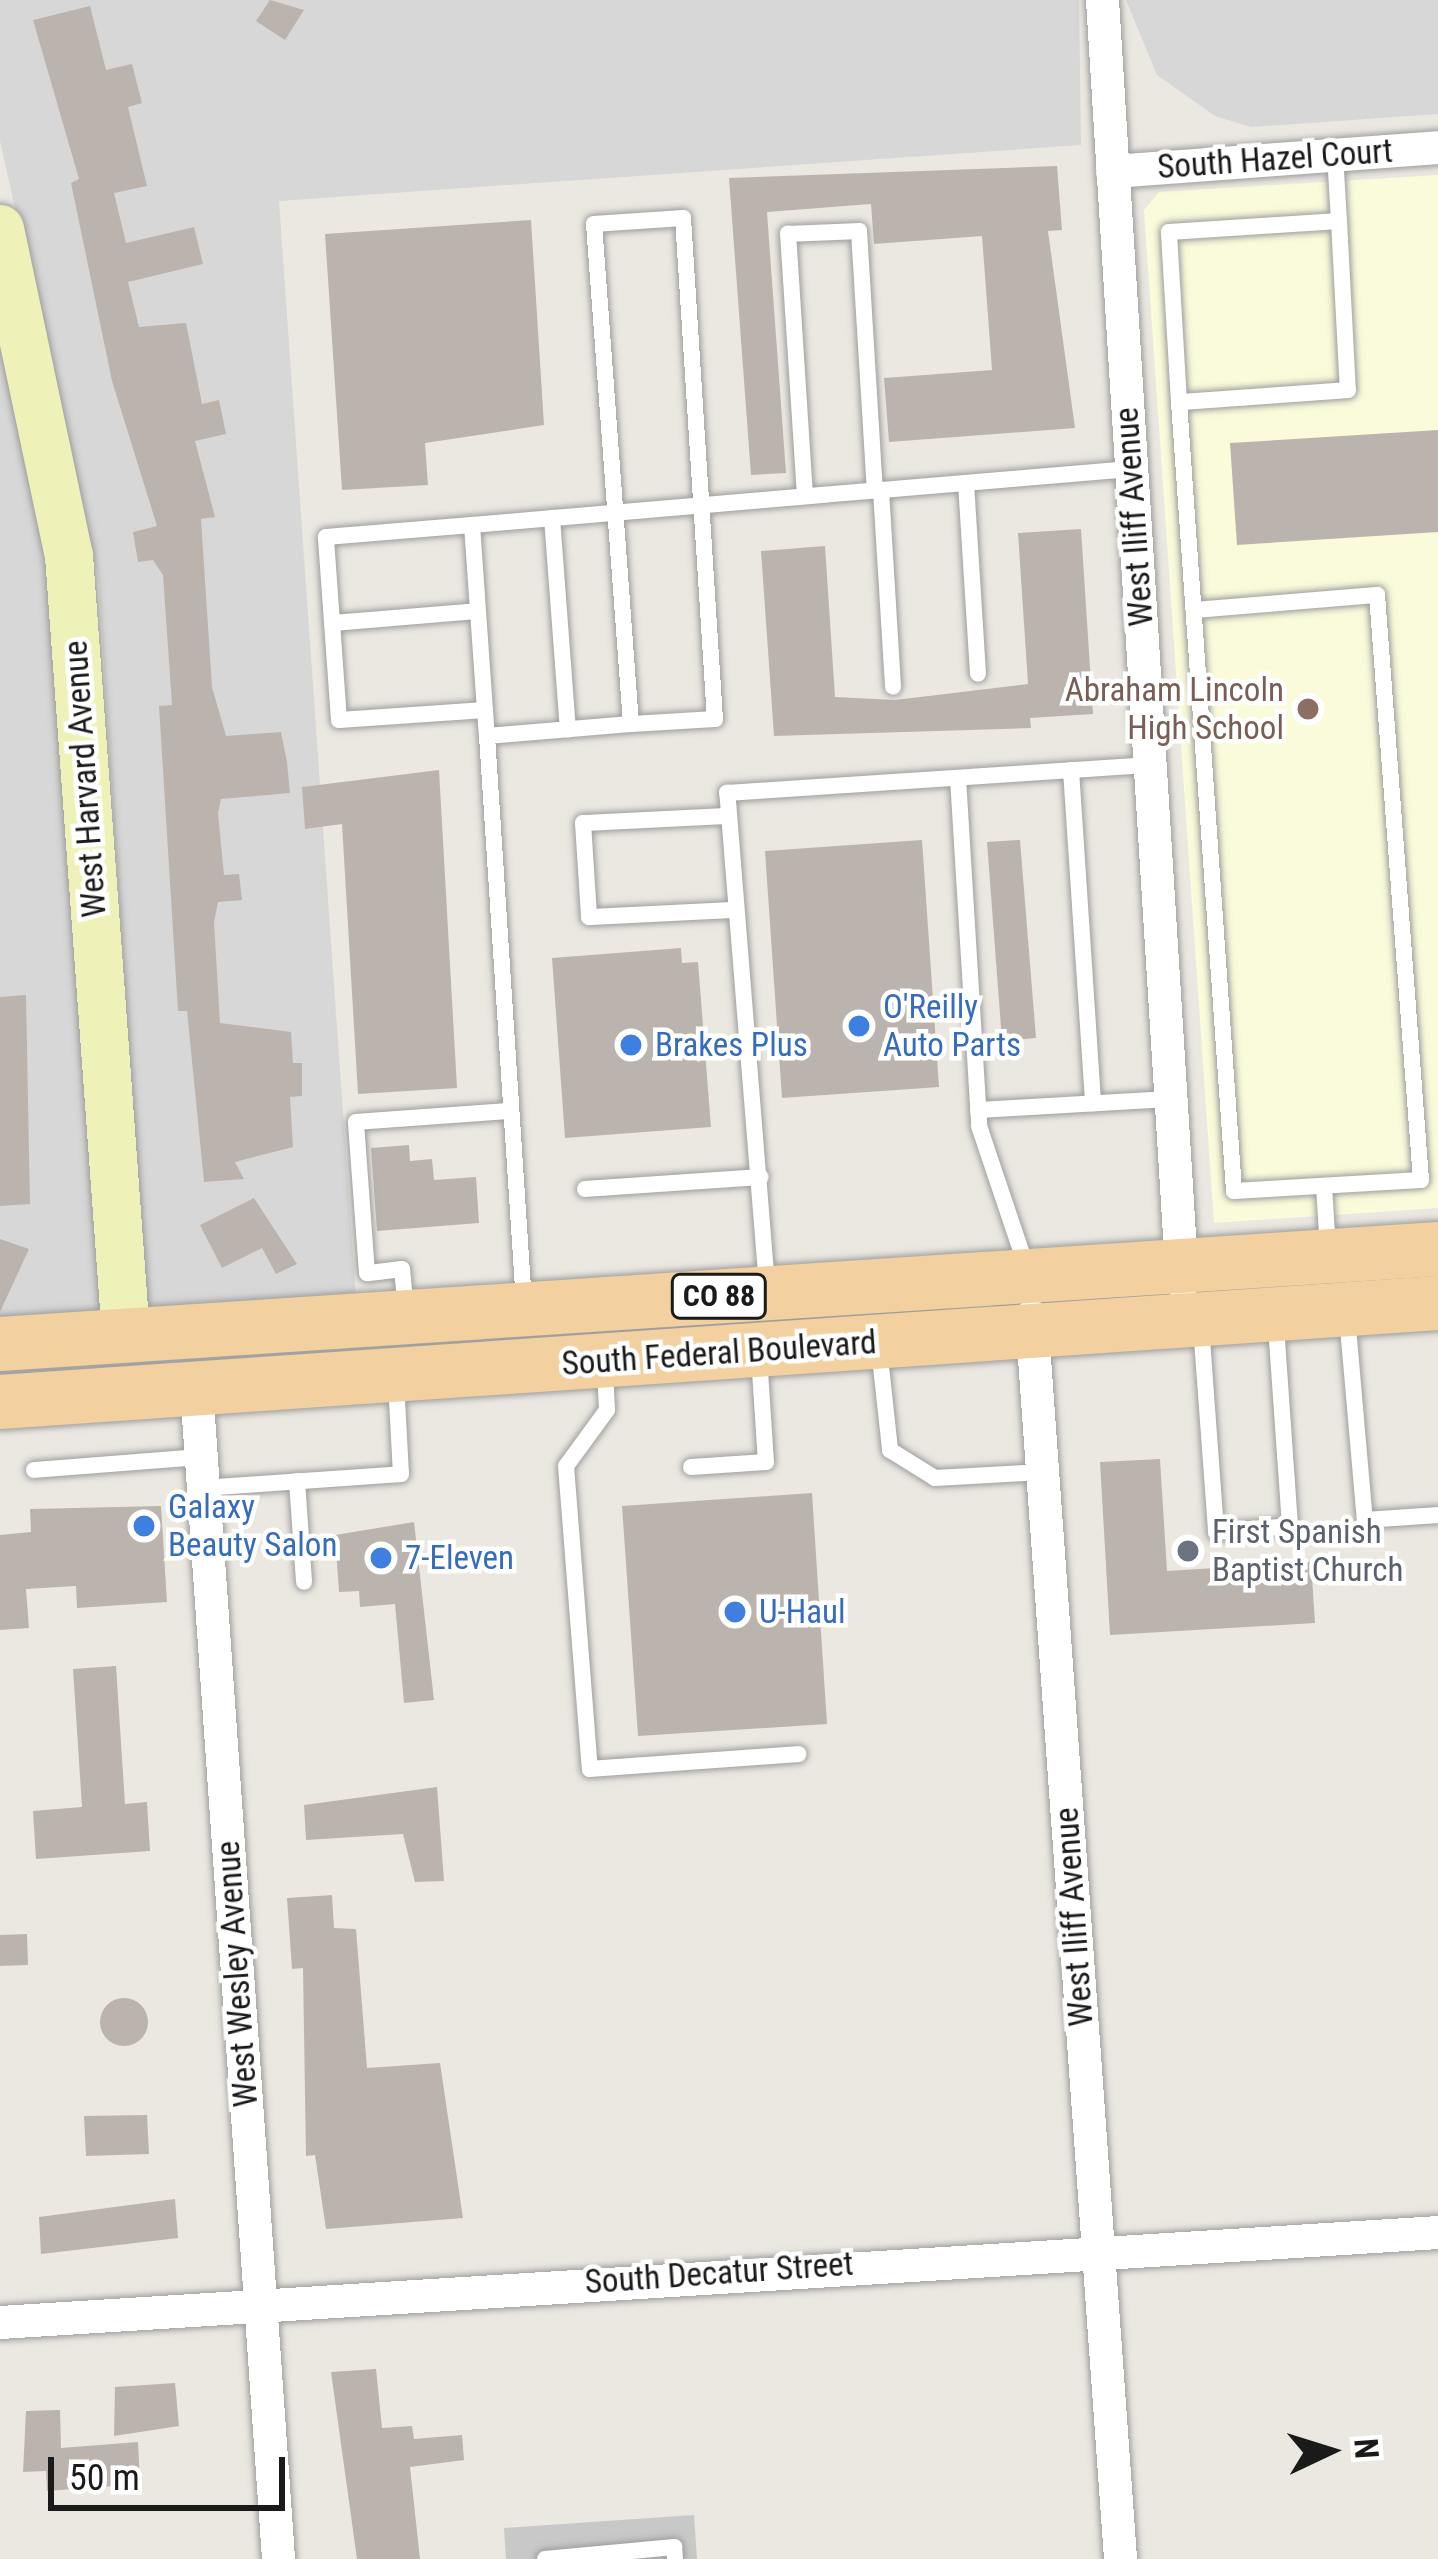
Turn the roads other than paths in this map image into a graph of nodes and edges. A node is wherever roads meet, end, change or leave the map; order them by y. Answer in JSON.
{"nodes":[{"id":1,"x":1102,"y":0,"type":"edge"},
{"id":2,"x":1438,"y":146,"type":"edge"},
{"id":3,"x":1335,"y":154,"type":"junction"},
{"id":4,"x":1112,"y":171,"type":"junction"},
{"id":5,"x":1339,"y":221,"type":"junction"},
{"id":6,"x":0,"y":229,"type":"edge"},
{"id":7,"x":1179,"y":402,"type":"junction"},
{"id":8,"x":1131,"y":469,"type":"junction"},
{"id":9,"x":965,"y":483,"type":"junction"},
{"id":10,"x":878,"y":490,"type":"junction"},
{"id":11,"x":805,"y":496,"type":"junction"},
{"id":12,"x":702,"y":505,"type":"junction"},
{"id":13,"x":614,"y":513,"type":"junction"},
{"id":14,"x":552,"y":518,"type":"junction"},
{"id":15,"x":472,"y":524,"type":"junction"},
{"id":16,"x":1194,"y":610,"type":"junction"},
{"id":17,"x":478,"y":611,"type":"junction"},
{"id":18,"x":332,"y":623,"type":"junction"},
{"id":19,"x":978,"y":674,"type":"dead end"},
{"id":20,"x":893,"y":687,"type":"dead end"},
{"id":21,"x":485,"y":710,"type":"junction"},
{"id":22,"x":631,"y":724,"type":"junction"},
{"id":23,"x":568,"y":729,"type":"junction"},
{"id":24,"x":487,"y":736,"type":"junction"},
{"id":25,"x":1150,"y":765,"type":"junction"},
{"id":26,"x":1071,"y":770,"type":"junction"},
{"id":27,"x":958,"y":778,"type":"junction"},
{"id":28,"x":728,"y":816,"type":"junction"},
{"id":29,"x":734,"y":910,"type":"junction"},
{"id":30,"x":1170,"y":1099,"type":"junction"},
{"id":31,"x":1093,"y":1103,"type":"junction"},
{"id":32,"x":978,"y":1110,"type":"junction"},
{"id":33,"x":511,"y":1111,"type":"junction"},
{"id":34,"x":761,"y":1177,"type":"junction"},
{"id":35,"x":1324,"y":1186,"type":"junction"},
{"id":36,"x":585,"y":1189,"type":"dead end"},
{"id":37,"x":1438,"y":1249,"type":"edge"},
{"id":38,"x":1328,"y":1256,"type":"junction"},
{"id":39,"x":1181,"y":1266,"type":"junction"},
{"id":40,"x":1029,"y":1276,"type":"junction"},
{"id":41,"x":768,"y":1293,"type":"junction"},
{"id":42,"x":1438,"y":1303,"type":"edge"},
{"id":43,"x":524,"y":1309,"type":"junction"},
{"id":44,"x":1347,"y":1309,"type":"junction"},
{"id":45,"x":1275,"y":1314,"type":"junction"},
{"id":46,"x":406,"y":1317,"type":"junction"},
{"id":47,"x":1192,"y":1320,"type":"junction"},
{"id":48,"x":1032,"y":1331,"type":"junction"},
{"id":49,"x":126,"y":1335,"type":"junction"},
{"id":50,"x":878,"y":1342,"type":"junction"},
{"id":51,"x":0,"y":1344,"type":"edge"},
{"id":52,"x":759,"y":1350,"type":"junction"},
{"id":53,"x":604,"y":1360,"type":"junction"},
{"id":54,"x":396,"y":1375,"type":"junction"},
{"id":55,"x":0,"y":1381,"type":"edge"},
{"id":56,"x":196,"y":1388,"type":"junction"},
{"id":57,"x":0,"y":1402,"type":"edge"},
{"id":58,"x":691,"y":1467,"type":"dead end"},
{"id":59,"x":34,"y":1470,"type":"dead end"},
{"id":60,"x":202,"y":1472,"type":"junction"},
{"id":61,"x":1042,"y":1472,"type":"junction"},
{"id":62,"x":297,"y":1481,"type":"junction"},
{"id":63,"x":1438,"y":1515,"type":"edge"},
{"id":64,"x":304,"y":1582,"type":"dead end"},
{"id":65,"x":798,"y":1754,"type":"dead end"},
{"id":66,"x":1438,"y":2232,"type":"edge"},
{"id":67,"x":1098,"y":2252,"type":"junction"},
{"id":68,"x":260,"y":2305,"type":"junction"},
{"id":69,"x":0,"y":2322,"type":"edge"},
{"id":70,"x":278,"y":2559,"type":"edge"},
{"id":71,"x":544,"y":2559,"type":"edge"},
{"id":72,"x":675,"y":2559,"type":"edge"},
{"id":73,"x":1120,"y":2559,"type":"edge"}],
"edges":[{"from":1,"to":4,"type":"street","name":"West Iliff Avenue"},
{"from":2,"to":3,"type":"street","name":"South Hazel Court"},
{"from":3,"to":4,"type":"street","name":"South Hazel Court"},
{"from":3,"to":5,"type":"lane"},
{"from":4,"to":8,"type":"street","name":"West Iliff Avenue"},
{"from":5,"to":7,"type":"lane"},
{"from":5,"to":7,"type":"lane"},
{"from":6,"to":49,"type":"street","name":"West Harvard Avenue"},
{"from":7,"to":16,"type":"lane"},
{"from":8,"to":9,"type":"lane"},
{"from":8,"to":25,"type":"street","name":"West Iliff Avenue"},
{"from":9,"to":10,"type":"lane"},
{"from":9,"to":19,"type":"lane"},
{"from":10,"to":11,"type":"lane"},
{"from":10,"to":11,"type":"lane"},
{"from":10,"to":20,"type":"lane"},
{"from":11,"to":12,"type":"lane"},
{"from":12,"to":13,"type":"lane"},
{"from":12,"to":13,"type":"lane"},
{"from":12,"to":22,"type":"lane"},
{"from":13,"to":14,"type":"lane"},
{"from":13,"to":22,"type":"lane"},
{"from":14,"to":15,"type":"lane"},
{"from":14,"to":23,"type":"lane"},
{"from":15,"to":17,"type":"lane"},
{"from":15,"to":18,"type":"lane"},
{"from":16,"to":35,"type":"lane"},
{"from":16,"to":35,"type":"lane"},
{"from":17,"to":18,"type":"lane"},
{"from":17,"to":21,"type":"lane"},
{"from":18,"to":21,"type":"lane"},
{"from":21,"to":24,"type":"lane"},
{"from":22,"to":23,"type":"lane"},
{"from":23,"to":24,"type":"lane"},
{"from":24,"to":33,"type":"lane"},
{"from":25,"to":26,"type":"lane"},
{"from":25,"to":30,"type":"street","name":"West Iliff Avenue"},
{"from":26,"to":27,"type":"lane"},
{"from":26,"to":31,"type":"lane"},
{"from":27,"to":28,"type":"lane"},
{"from":27,"to":32,"type":"lane"},
{"from":28,"to":29,"type":"lane"},
{"from":28,"to":29,"type":"lane"},
{"from":29,"to":34,"type":"lane"},
{"from":30,"to":31,"type":"lane"},
{"from":30,"to":39,"type":"street","name":"West Iliff Avenue"},
{"from":31,"to":32,"type":"lane"},
{"from":32,"to":40,"type":"lane"},
{"from":33,"to":43,"type":"lane"},
{"from":33,"to":46,"type":"lane"},
{"from":34,"to":36,"type":"lane"},
{"from":34,"to":41,"type":"lane"},
{"from":35,"to":38,"type":"lane"},
{"from":37,"to":38,"type":"main road","name":"South Federal Boulevard","number":"CO 88"},
{"from":38,"to":39,"type":"main road","name":"South Federal Boulevard","number":"CO 88"},
{"from":39,"to":40,"type":"main road","name":"South Federal Boulevard","number":"CO 88"},
{"from":39,"to":47,"type":"street","name":"West Iliff Avenue"},
{"from":40,"to":41,"type":"main road","name":"South Federal Boulevard","number":"CO 88"},
{"from":40,"to":48,"type":"street","name":"West Iliff Avenue"},
{"from":41,"to":43,"type":"main road","name":"South Federal Boulevard","number":"CO 88"},
{"from":42,"to":44,"type":"main road","name":"South Federal Boulevard","number":"CO 88"},
{"from":43,"to":46,"type":"main road","name":"South Federal Boulevard","number":"CO 88"},
{"from":43,"to":56,"type":"main road"},
{"from":44,"to":45,"type":"main road","name":"South Federal Boulevard","number":"CO 88"},
{"from":44,"to":63,"type":"lane"},
{"from":45,"to":47,"type":"main road","name":"South Federal Boulevard","number":"CO 88"},
{"from":45,"to":47,"type":"lane"},
{"from":46,"to":49,"type":"main road","name":"South Federal Boulevard","number":"CO 88"},
{"from":47,"to":48,"type":"main road","name":"South Federal Boulevard","number":"CO 88"},
{"from":48,"to":50,"type":"main road","name":"South Federal Boulevard","number":"CO 88"},
{"from":48,"to":61,"type":"street","name":"West Iliff Avenue"},
{"from":49,"to":51,"type":"main road","name":"South Federal Boulevard","number":"CO 88"},
{"from":49,"to":55,"type":"main road"},
{"from":50,"to":52,"type":"main road","name":"South Federal Boulevard","number":"CO 88"},
{"from":50,"to":61,"type":"lane"},
{"from":52,"to":53,"type":"main road","name":"South Federal Boulevard","number":"CO 88"},
{"from":52,"to":58,"type":"lane"},
{"from":53,"to":54,"type":"main road","name":"South Federal Boulevard","number":"CO 88"},
{"from":53,"to":65,"type":"lane"},
{"from":54,"to":56,"type":"main road","name":"South Federal Boulevard","number":"CO 88"},
{"from":54,"to":62,"type":"lane"},
{"from":56,"to":57,"type":"main road","name":"South Federal Boulevard","number":"CO 88"},
{"from":56,"to":60,"type":"street","name":"West Wesley Avenue"},
{"from":59,"to":60,"type":"lane"},
{"from":60,"to":62,"type":"lane"},
{"from":60,"to":68,"type":"street","name":"West Wesley Avenue"},
{"from":61,"to":67,"type":"street","name":"West Iliff Avenue"},
{"from":62,"to":64,"type":"lane"},
{"from":66,"to":67,"type":"street","name":"South Decatur Street"},
{"from":67,"to":68,"type":"street","name":"South Decatur Street"},
{"from":67,"to":73,"type":"street","name":"West Iliff Avenue"},
{"from":68,"to":69,"type":"street","name":"South Decatur Street"},
{"from":68,"to":70,"type":"street","name":"West Wesley Avenue"},
{"from":71,"to":72,"type":"lane"}]}
